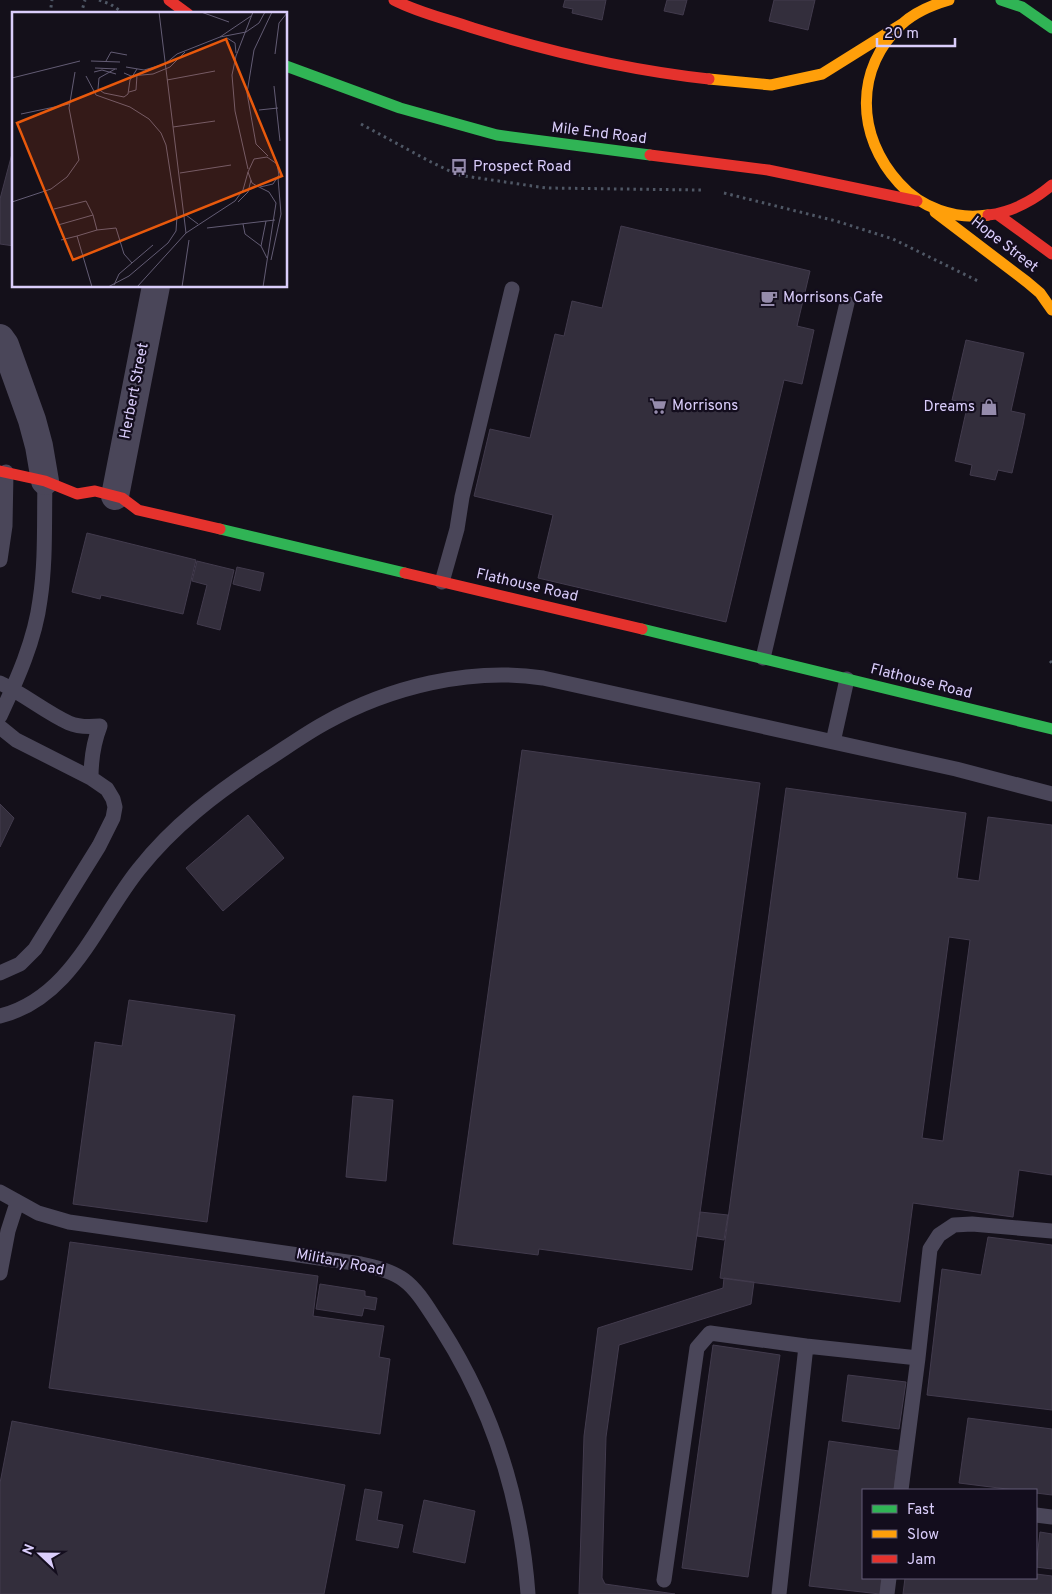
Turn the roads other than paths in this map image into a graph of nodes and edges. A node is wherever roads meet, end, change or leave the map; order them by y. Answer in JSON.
{"nodes":[{"id":1,"x":169,"y":0,"type":"edge"},
{"id":2,"x":394,"y":0,"type":"edge"},
{"id":3,"x":1001,"y":0,"type":"edge"},
{"id":4,"x":938,"y":2,"type":"edge"},
{"id":5,"x":185,"y":12,"type":"edge"},
{"id":6,"x":1040,"y":14,"type":"edge"},
{"id":7,"x":902,"y":24,"type":"junction"},
{"id":8,"x":288,"y":67,"type":"edge"},
{"id":9,"x":1052,"y":185,"type":"edge"},
{"id":10,"x":917,"y":201,"type":"junction"},
{"id":11,"x":932,"y":209,"type":"junction"},
{"id":12,"x":997,"y":214,"type":"junction"},
{"id":13,"x":1052,"y":254,"type":"edge"},
{"id":14,"x":156,"y":288,"type":"edge"},
{"id":15,"x":512,"y":289,"type":"dead end"},
{"id":16,"x":847,"y":303,"type":"dead end"},
{"id":17,"x":1052,"y":310,"type":"edge"},
{"id":18,"x":0,"y":338,"type":"edge"},
{"id":19,"x":2,"y":466,"type":"edge"},
{"id":20,"x":45,"y":481,"type":"junction"},
{"id":21,"x":115,"y":496,"type":"junction"},
{"id":22,"x":0,"y":560,"type":"edge"},
{"id":23,"x":442,"y":582,"type":"junction"},
{"id":24,"x":763,"y":658,"type":"junction"},
{"id":25,"x":847,"y":679,"type":"junction"},
{"id":26,"x":6,"y":686,"type":"edge"},
{"id":27,"x":0,"y":716,"type":"edge"},
{"id":28,"x":0,"y":727,"type":"edge"},
{"id":29,"x":1052,"y":729,"type":"edge"},
{"id":30,"x":833,"y":742,"type":"junction"},
{"id":31,"x":91,"y":778,"type":"junction"},
{"id":32,"x":1052,"y":794,"type":"edge"},
{"id":33,"x":0,"y":973,"type":"edge"},
{"id":34,"x":0,"y":1016,"type":"edge"},
{"id":35,"x":0,"y":1192,"type":"edge"},
{"id":36,"x":17,"y":1203,"type":"junction"},
{"id":37,"x":1052,"y":1231,"type":"edge"},
{"id":38,"x":0,"y":1273,"type":"edge"},
{"id":39,"x":806,"y":1346,"type":"junction"},
{"id":40,"x":918,"y":1358,"type":"junction"},
{"id":41,"x":901,"y":1489,"type":"edge"},
{"id":42,"x":1037,"y":1515,"type":"edge"},
{"id":43,"x":1052,"y":1517,"type":"edge"},
{"id":44,"x":889,"y":1579,"type":"edge"},
{"id":45,"x":664,"y":1580,"type":"dead end"},
{"id":46,"x":528,"y":1594,"type":"edge"},
{"id":47,"x":779,"y":1594,"type":"edge"},
{"id":48,"x":887,"y":1594,"type":"edge"}],
"edges":[{"from":1,"to":5,"type":"main road"},
{"from":2,"to":7,"type":"main road"},
{"from":3,"to":6,"type":"main road"},
{"from":4,"to":7,"type":"main road"},
{"from":7,"to":10,"type":"main road"},
{"from":8,"to":10,"type":"main road","name":"Mile End Road"},
{"from":9,"to":12,"type":"main road"},
{"from":10,"to":11,"type":"main road"},
{"from":11,"to":12,"type":"main road"},
{"from":11,"to":17,"type":"main road","name":"Hope Street"},
{"from":12,"to":13,"type":"main road","name":"Hope Street"},
{"from":14,"to":21,"type":"street","name":"Herbert Street"},
{"from":15,"to":23,"type":"lane"},
{"from":16,"to":24,"type":"lane"},
{"from":18,"to":20,"type":"street"},
{"from":19,"to":20,"type":"main road","name":"Flathouse Road"},
{"from":19,"to":22,"type":"lane"},
{"from":20,"to":21,"type":"main road","name":"Flathouse Road"},
{"from":20,"to":26,"type":"lane"},
{"from":21,"to":23,"type":"main road","name":"Flathouse Road"},
{"from":23,"to":24,"type":"main road","name":"Flathouse Road"},
{"from":24,"to":25,"type":"main road","name":"Flathouse Road"},
{"from":25,"to":29,"type":"main road","name":"Flathouse Road"},
{"from":25,"to":30,"type":"lane"},
{"from":26,"to":27,"type":"lane"},
{"from":26,"to":31,"type":"lane"},
{"from":28,"to":31,"type":"lane"},
{"from":30,"to":32,"type":"lane"},
{"from":30,"to":34,"type":"lane"},
{"from":31,"to":33,"type":"lane"},
{"from":35,"to":36,"type":"lane","name":"Military Road"},
{"from":36,"to":38,"type":"lane"},
{"from":36,"to":46,"type":"lane","name":"Military Road"},
{"from":37,"to":40,"type":"lane"},
{"from":39,"to":40,"type":"lane"},
{"from":39,"to":45,"type":"lane"},
{"from":39,"to":47,"type":"lane"},
{"from":40,"to":41,"type":"lane"},
{"from":42,"to":43,"type":"lane"},
{"from":44,"to":48,"type":"lane"}]}
